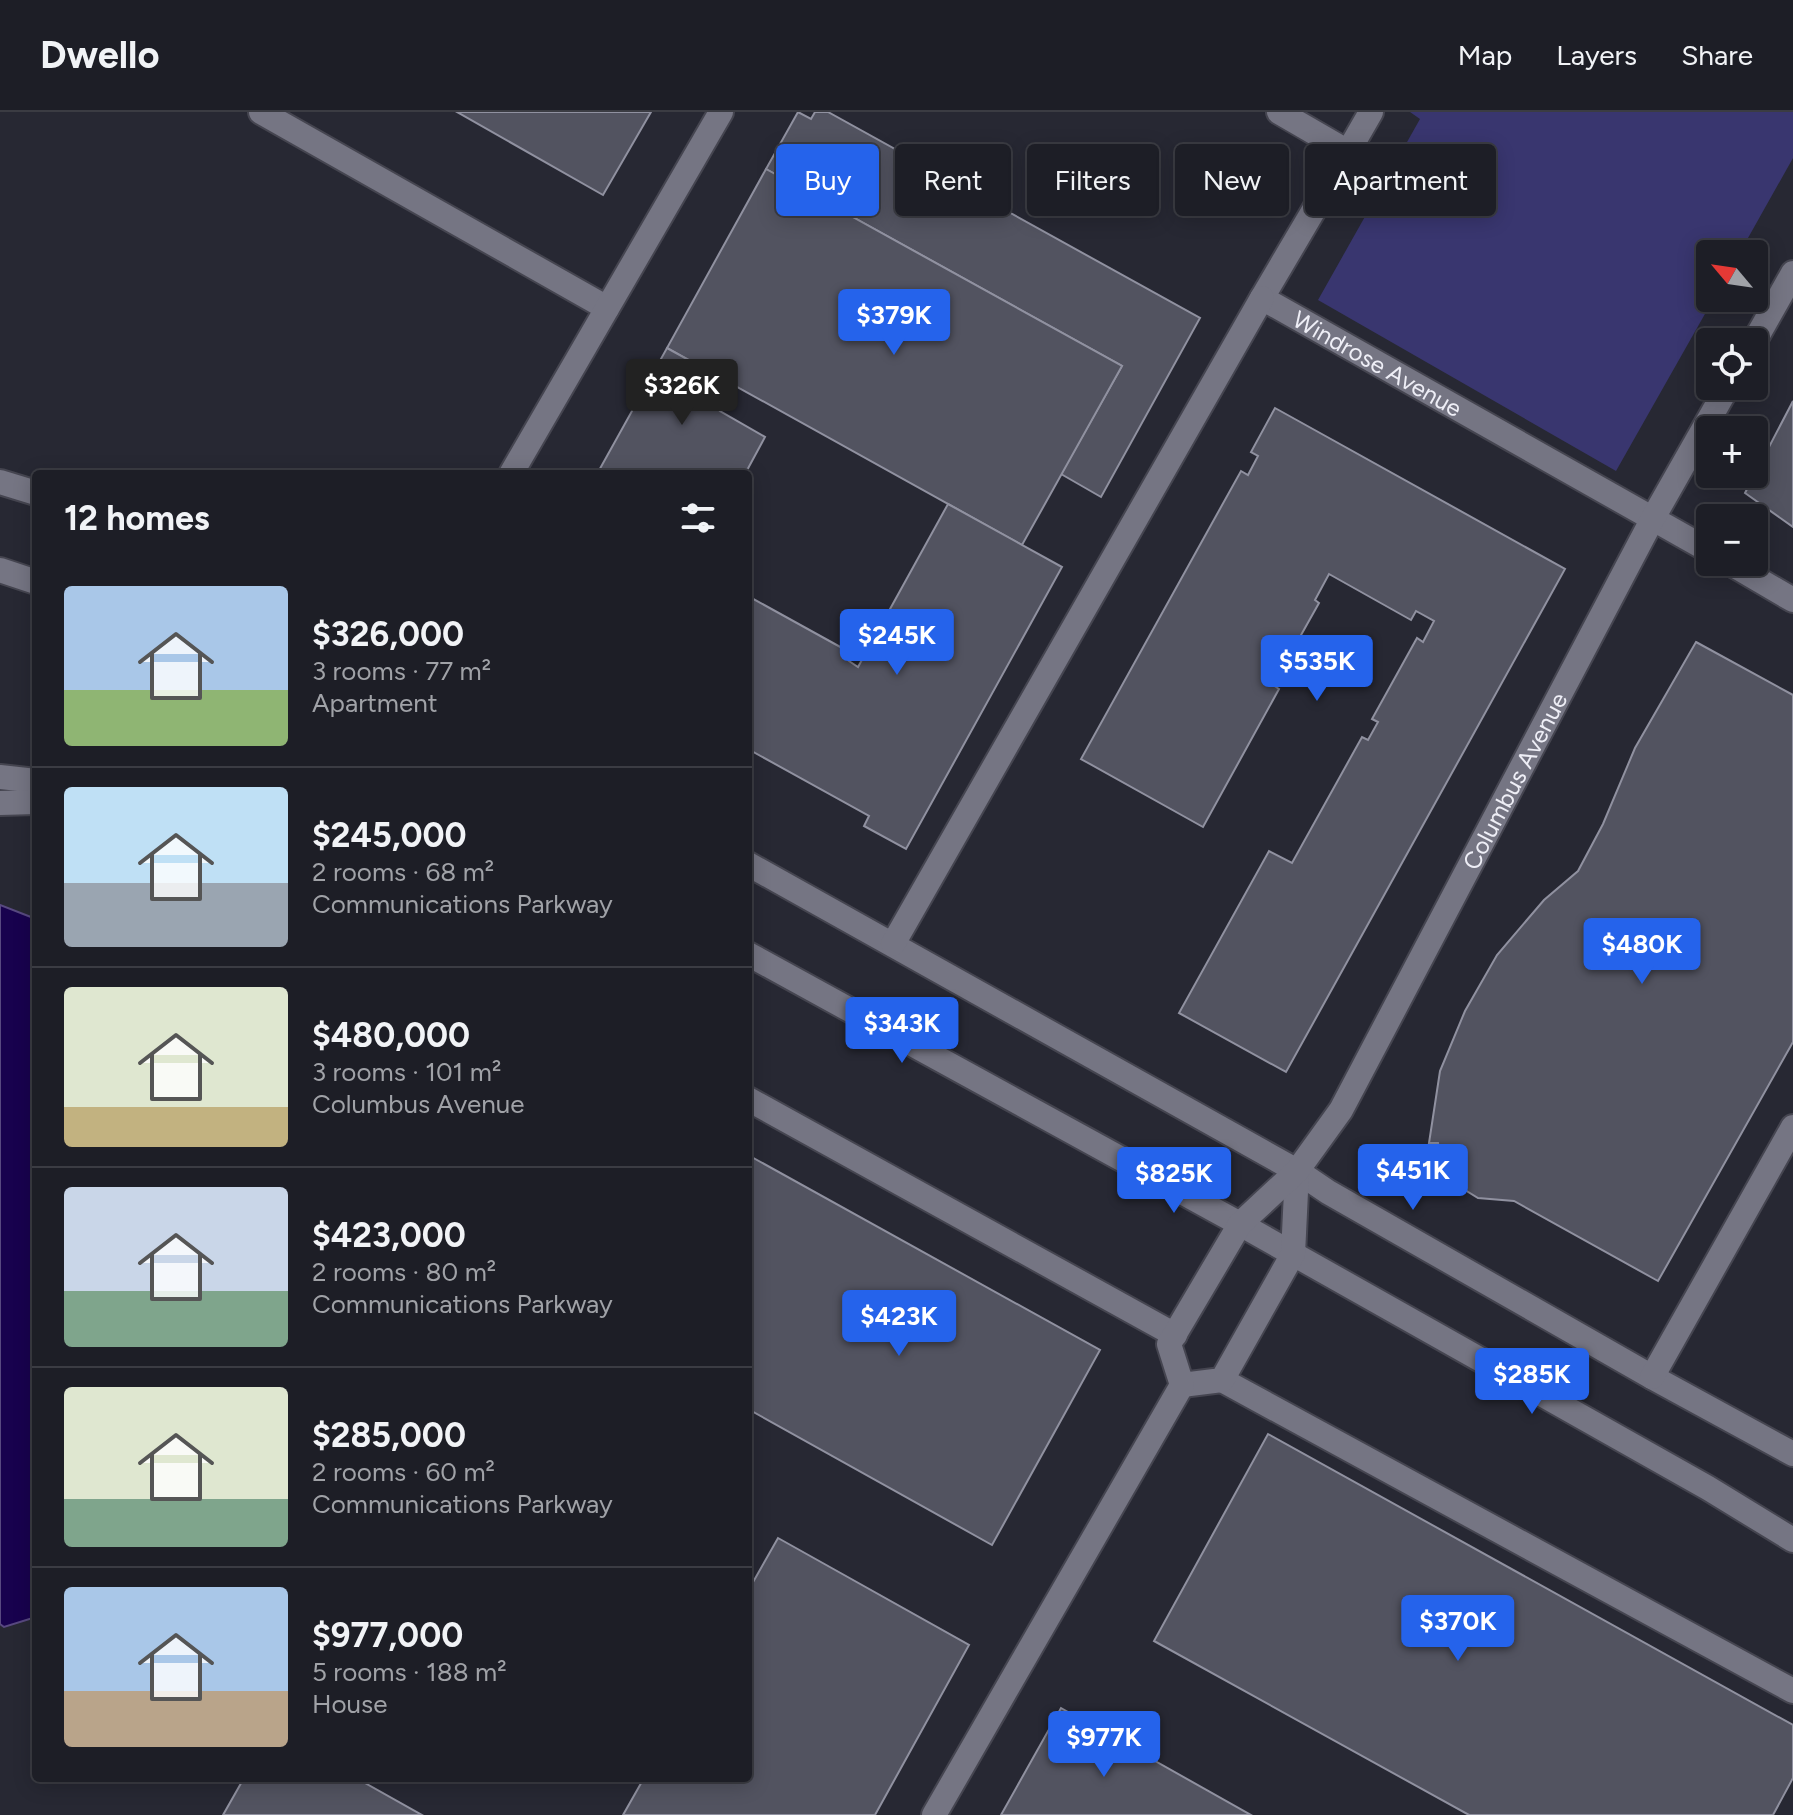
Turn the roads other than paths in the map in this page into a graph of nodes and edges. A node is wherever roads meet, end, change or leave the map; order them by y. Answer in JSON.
{"nodes":[{"id":1,"x":261,"y":112,"type":"edge"},
{"id":2,"x":721,"y":112,"type":"edge"},
{"id":3,"x":1279,"y":112,"type":"edge"},
{"id":4,"x":1371,"y":112,"type":"edge"},
{"id":5,"x":1334,"y":144,"type":"edge"},
{"id":6,"x":1353,"y":144,"type":"edge"},
{"id":7,"x":1310,"y":216,"type":"edge"},
{"id":8,"x":1793,"y":273,"type":"edge"},
{"id":9,"x":1262,"y":298,"type":"junction"},
{"id":10,"x":607,"y":308,"type":"junction"},
{"id":11,"x":1762,"y":328,"type":"edge"},
{"id":12,"x":1720,"y":400,"type":"edge"},
{"id":13,"x":513,"y":470,"type":"edge"},
{"id":14,"x":0,"y":482,"type":"edge"},
{"id":15,"x":32,"y":492,"type":"edge"},
{"id":16,"x":1653,"y":518,"type":"junction"},
{"id":17,"x":1696,"y":543,"type":"edge"},
{"id":18,"x":0,"y":570,"type":"edge"},
{"id":19,"x":1752,"y":576,"type":"edge"},
{"id":20,"x":32,"y":581,"type":"edge"},
{"id":21,"x":1793,"y":600,"type":"edge"},
{"id":22,"x":0,"y":777,"type":"edge"},
{"id":23,"x":32,"y":781,"type":"edge"},
{"id":24,"x":32,"y":802,"type":"edge"},
{"id":25,"x":0,"y":803,"type":"edge"},
{"id":26,"x":752,"y":866,"type":"edge"},
{"id":27,"x":893,"y":944,"type":"junction"},
{"id":28,"x":752,"y":956,"type":"edge"},
{"id":29,"x":752,"y":1101,"type":"edge"},
{"id":30,"x":1793,"y":1127,"type":"edge"},
{"id":31,"x":1297,"y":1171,"type":"junction"},
{"id":32,"x":1240,"y":1224,"type":"junction"},
{"id":33,"x":1293,"y":1254,"type":"junction"},
{"id":34,"x":1175,"y":1335,"type":"junction"},
{"id":35,"x":1652,"y":1377,"type":"junction"},
{"id":36,"x":1222,"y":1380,"type":"junction"},
{"id":37,"x":1182,"y":1385,"type":"junction"},
{"id":38,"x":1793,"y":1454,"type":"edge"},
{"id":39,"x":1793,"y":1540,"type":"edge"},
{"id":40,"x":1793,"y":1691,"type":"edge"},
{"id":41,"x":934,"y":1815,"type":"edge"}],
"edges":[{"from":1,"to":10,"type":"street"},
{"from":2,"to":10,"type":"street"},
{"from":3,"to":5,"type":"street"},
{"from":4,"to":6,"type":"street"},
{"from":7,"to":9,"type":"street"},
{"from":8,"to":11,"type":"street"},
{"from":9,"to":16,"type":"street","name":"Windrose Avenue"},
{"from":9,"to":27,"type":"street"},
{"from":10,"to":13,"type":"street"},
{"from":12,"to":16,"type":"street","name":"Columbus Avenue"},
{"from":14,"to":15,"type":"street"},
{"from":16,"to":17,"type":"street","name":"Windrose Avenue"},
{"from":16,"to":31,"type":"street","name":"Columbus Avenue"},
{"from":18,"to":20,"type":"street"},
{"from":19,"to":21,"type":"street"},
{"from":22,"to":23,"type":"street"},
{"from":24,"to":25,"type":"street"},
{"from":26,"to":27,"type":"street"},
{"from":27,"to":31,"type":"street"},
{"from":28,"to":32,"type":"street"},
{"from":29,"to":34,"type":"street"},
{"from":30,"to":35,"type":"street"},
{"from":31,"to":32,"type":"street","name":"Columbus Avenue"},
{"from":31,"to":33,"type":"street"},
{"from":31,"to":35,"type":"street"},
{"from":32,"to":33,"type":"street"},
{"from":32,"to":34,"type":"street","name":"Columbus Avenue"},
{"from":33,"to":36,"type":"street"},
{"from":33,"to":39,"type":"street"},
{"from":34,"to":37,"type":"street"},
{"from":35,"to":38,"type":"street"},
{"from":36,"to":37,"type":"street"},
{"from":36,"to":40,"type":"street"},
{"from":37,"to":41,"type":"street"}]}
